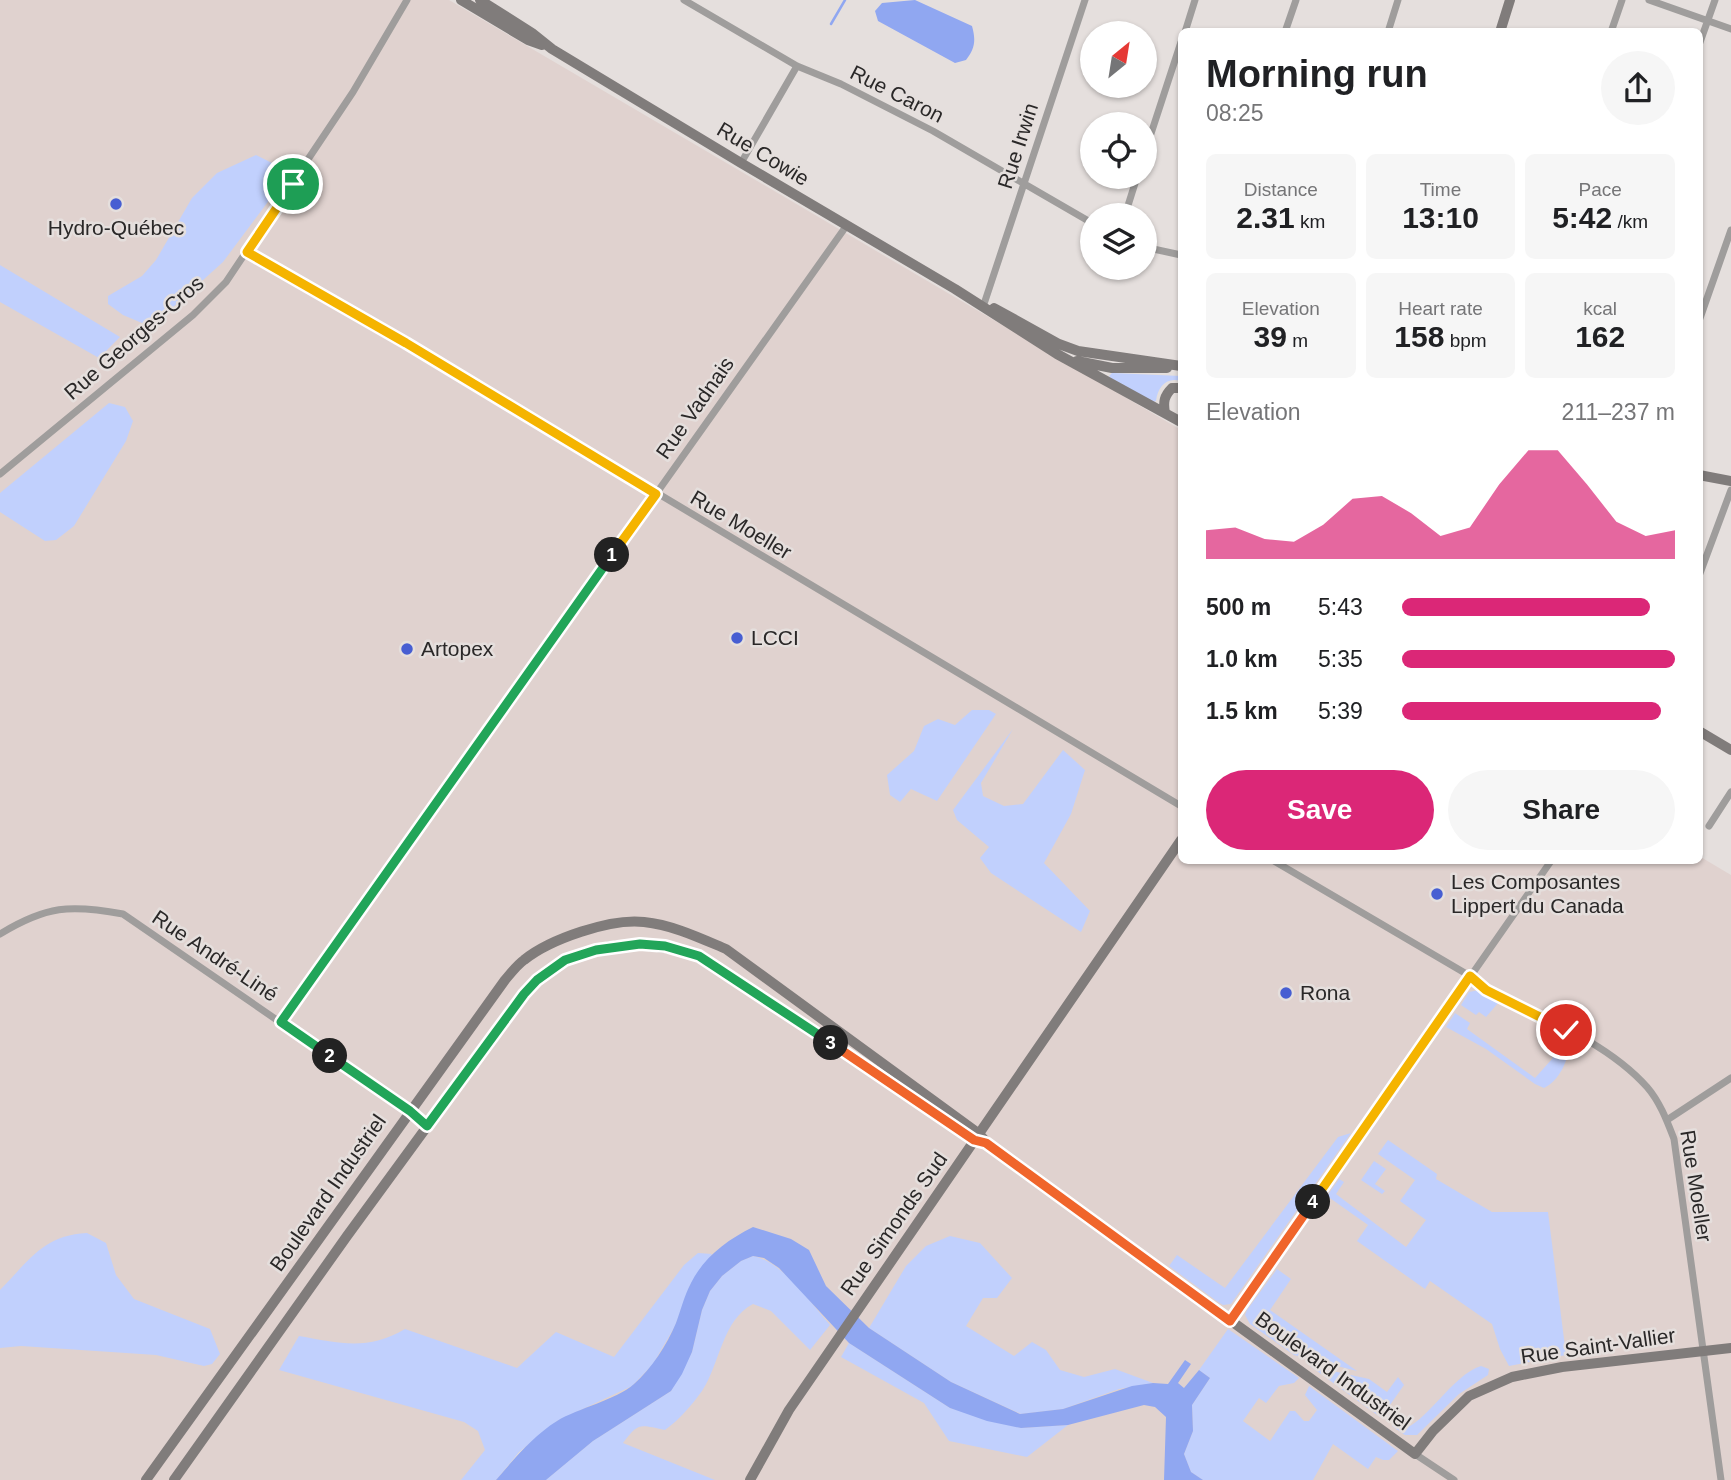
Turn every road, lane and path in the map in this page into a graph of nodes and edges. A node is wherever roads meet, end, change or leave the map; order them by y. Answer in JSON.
{"nodes":[{"id":1,"x":407,"y":0,"type":"edge"},
{"id":2,"x":461,"y":0,"type":"edge"},
{"id":3,"x":480,"y":0,"type":"edge"},
{"id":4,"x":684,"y":0,"type":"edge"},
{"id":5,"x":1085,"y":0,"type":"edge"},
{"id":6,"x":1195,"y":0,"type":"edge"},
{"id":7,"x":1296,"y":0,"type":"edge"},
{"id":8,"x":1398,"y":0,"type":"edge"},
{"id":9,"x":1510,"y":0,"type":"edge"},
{"id":10,"x":1622,"y":0,"type":"edge"},
{"id":11,"x":1649,"y":0,"type":"edge"},
{"id":12,"x":1715,"y":0,"type":"edge"},
{"id":13,"x":1708,"y":20,"type":"junction"},
{"id":14,"x":1186,"y":28,"type":"edge"},
{"id":15,"x":1286,"y":28,"type":"edge"},
{"id":16,"x":1389,"y":28,"type":"edge"},
{"id":17,"x":1501,"y":28,"type":"edge"},
{"id":18,"x":1612,"y":28,"type":"edge"},
{"id":19,"x":1731,"y":29,"type":"edge"},
{"id":20,"x":1703,"y":34,"type":"edge"},
{"id":21,"x":552,"y":49,"type":"junction"},
{"id":22,"x":1178,"y":52,"type":"edge"},
{"id":23,"x":797,"y":66,"type":"junction"},
{"id":24,"x":1157,"y":116,"type":"edge"},
{"id":25,"x":741,"y":163,"type":"junction"},
{"id":26,"x":1024,"y":186,"type":"junction"},
{"id":27,"x":1080,"y":216,"type":"edge"},
{"id":28,"x":847,"y":225,"type":"junction"},
{"id":29,"x":1731,"y":230,"type":"edge"},
{"id":30,"x":1157,"y":250,"type":"edge"},
{"id":31,"x":247,"y":252,"type":"junction"},
{"id":32,"x":1178,"y":254,"type":"edge"},
{"id":33,"x":956,"y":289,"type":"junction"},
{"id":34,"x":984,"y":304,"type":"junction"},
{"id":35,"x":1703,"y":310,"type":"edge"},
{"id":36,"x":1057,"y":354,"type":"junction"},
{"id":37,"x":1178,"y":367,"type":"edge"},
{"id":38,"x":1178,"y":367,"type":"edge"},
{"id":39,"x":1178,"y":388,"type":"edge"},
{"id":40,"x":1165,"y":413,"type":"junction"},
{"id":41,"x":1178,"y":420,"type":"edge"},
{"id":42,"x":0,"y":474,"type":"edge"},
{"id":43,"x":1703,"y":476,"type":"edge"},
{"id":44,"x":1731,"y":481,"type":"edge"},
{"id":45,"x":1731,"y":490,"type":"edge"},
{"id":46,"x":656,"y":494,"type":"junction"},
{"id":47,"x":1703,"y":565,"type":"edge"},
{"id":48,"x":1703,"y":733,"type":"edge"},
{"id":49,"x":1731,"y":750,"type":"edge"},
{"id":50,"x":1731,"y":792,"type":"edge"},
{"id":51,"x":1178,"y":804,"type":"edge"},
{"id":52,"x":1709,"y":827,"type":"dead end"},
{"id":53,"x":1178,"y":844,"type":"edge"},
{"id":54,"x":1279,"y":864,"type":"edge"},
{"id":55,"x":1549,"y":864,"type":"edge"},
{"id":56,"x":0,"y":934,"type":"edge"},
{"id":57,"x":1470,"y":976,"type":"junction"},
{"id":58,"x":281,"y":1022,"type":"junction"},
{"id":59,"x":1731,"y":1078,"type":"edge"},
{"id":60,"x":410,"y":1111,"type":"junction"},
{"id":61,"x":1667,"y":1120,"type":"junction"},
{"id":62,"x":427,"y":1126,"type":"junction"},
{"id":63,"x":976,"y":1137,"type":"junction"},
{"id":64,"x":1230,"y":1321,"type":"junction"},
{"id":65,"x":1731,"y":1348,"type":"edge"},
{"id":66,"x":1702,"y":1352,"type":"junction"},
{"id":67,"x":1415,"y":1454,"type":"junction"},
{"id":68,"x":146,"y":1480,"type":"edge"},
{"id":69,"x":174,"y":1480,"type":"edge"},
{"id":70,"x":752,"y":1480,"type":"edge"},
{"id":71,"x":1454,"y":1480,"type":"edge"},
{"id":72,"x":1721,"y":1480,"type":"edge"}],
"edges":[{"from":1,"to":31,"type":"street","name":"Rue Georges-Cros"},
{"from":2,"to":21,"type":"street","name":"Rue Cowie"},
{"from":3,"to":21,"type":"street","name":"Rue Cowie"},
{"from":4,"to":23,"type":"street","name":"Rue Caron"},
{"from":5,"to":26,"type":"street","name":"Rue Irwin"},
{"from":6,"to":14,"type":"street"},
{"from":7,"to":15,"type":"street"},
{"from":8,"to":16,"type":"street"},
{"from":9,"to":17,"type":"street"},
{"from":10,"to":18,"type":"street"},
{"from":11,"to":13,"type":"street"},
{"from":12,"to":13,"type":"street"},
{"from":13,"to":19,"type":"street"},
{"from":13,"to":20,"type":"street"},
{"from":21,"to":25,"type":"street","name":"Rue Cowie"},
{"from":22,"to":24,"type":"street"},
{"from":23,"to":25,"type":"street"},
{"from":23,"to":26,"type":"street","name":"Rue Caron"},
{"from":25,"to":28,"type":"street","name":"Rue Cowie"},
{"from":26,"to":27,"type":"street","name":"Rue Caron"},
{"from":26,"to":34,"type":"street","name":"Rue Irwin"},
{"from":28,"to":33,"type":"street","name":"Rue Cowie"},
{"from":28,"to":46,"type":"street","name":"Rue Vadnais"},
{"from":29,"to":35,"type":"street"},
{"from":30,"to":32,"type":"street"},
{"from":31,"to":42,"type":"street","name":"Rue Georges-Cros"},
{"from":31,"to":46,"type":"street","name":"Rue Moeller"},
{"from":33,"to":34,"type":"street","name":"Rue Cowie"},
{"from":33,"to":36,"type":"street","name":"Rue Cowie"},
{"from":34,"to":37,"type":"street","name":"Rue Cowie"},
{"from":36,"to":38,"type":"street"},
{"from":36,"to":40,"type":"street","name":"Rue Cowie"},
{"from":39,"to":40,"type":"street"},
{"from":40,"to":41,"type":"street","name":"Rue Cowie"},
{"from":43,"to":44,"type":"street"},
{"from":45,"to":47,"type":"street"},
{"from":46,"to":51,"type":"street","name":"Rue Moeller"},
{"from":46,"to":58,"type":"street","name":"Rue Vadnais"},
{"from":48,"to":49,"type":"street"},
{"from":50,"to":52,"type":"street"},
{"from":53,"to":63,"type":"street","name":"Rue Simonds Sud"},
{"from":54,"to":57,"type":"street","name":"Rue Moeller"},
{"from":55,"to":57,"type":"street"},
{"from":56,"to":58,"type":"street","name":"Rue André-Liné"},
{"from":57,"to":61,"type":"street","name":"Rue Moeller"},
{"from":57,"to":64,"type":"street"},
{"from":58,"to":60,"type":"street","name":"Rue André-Liné"},
{"from":59,"to":61,"type":"street"},
{"from":60,"to":62,"type":"street","name":"Rue André-Liné"},
{"from":60,"to":63,"type":"street","name":"Boulevard Industriel"},
{"from":60,"to":68,"type":"street","name":"Boulevard Industriel"},
{"from":61,"to":66,"type":"street","name":"Rue Moeller"},
{"from":62,"to":63,"type":"street","name":"Boulevard Industriel"},
{"from":62,"to":69,"type":"street","name":"Boulevard Industriel"},
{"from":63,"to":64,"type":"street","name":"Boulevard Industriel"},
{"from":63,"to":70,"type":"street","name":"Rue Simonds Sud"},
{"from":64,"to":67,"type":"street","name":"Boulevard Industriel"},
{"from":65,"to":66,"type":"street","name":"Rue Saint-Vallier"},
{"from":66,"to":67,"type":"street","name":"Rue Saint-Vallier"},
{"from":66,"to":72,"type":"street","name":"Rue Moeller"},
{"from":67,"to":71,"type":"street","name":"Boulevard Industriel"}]}
